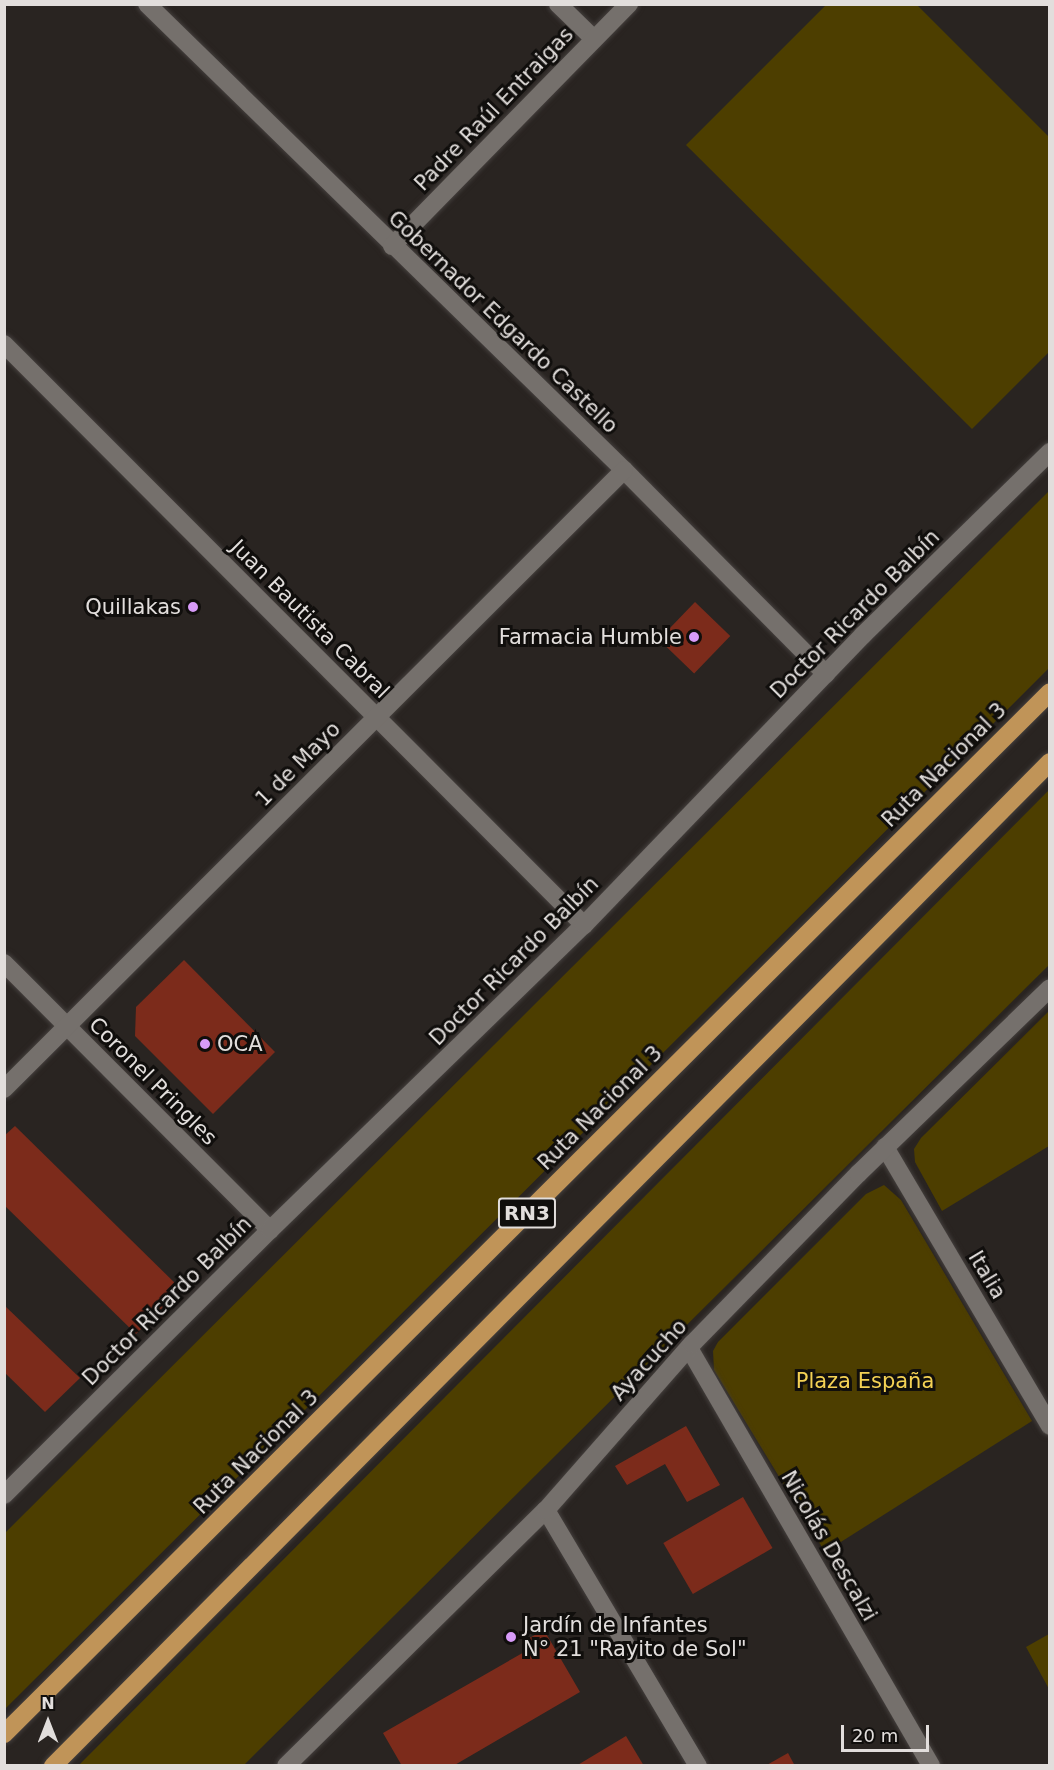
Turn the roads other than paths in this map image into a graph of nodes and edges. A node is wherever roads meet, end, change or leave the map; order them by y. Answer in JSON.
{"nodes":[{"id":1,"x":147,"y":4,"type":"edge"},
{"id":2,"x":558,"y":4,"type":"edge"},
{"id":3,"x":629,"y":4,"type":"edge"},
{"id":4,"x":594,"y":39,"type":"junction"},
{"id":5,"x":392,"y":246,"type":"junction"},
{"id":6,"x":4,"y":344,"type":"edge"},
{"id":7,"x":1050,"y":452,"type":"edge"},
{"id":8,"x":624,"y":470,"type":"junction"},
{"id":9,"x":826,"y":674,"type":"junction"},
{"id":10,"x":1050,"y":692,"type":"edge"},
{"id":11,"x":377,"y":717,"type":"junction"},
{"id":12,"x":1050,"y":762,"type":"edge"},
{"id":13,"x":584,"y":925,"type":"junction"},
{"id":14,"x":4,"y":963,"type":"edge"},
{"id":15,"x":1050,"y":988,"type":"edge"},
{"id":16,"x":67,"y":1026,"type":"junction"},
{"id":17,"x":4,"y":1089,"type":"edge"},
{"id":18,"x":885,"y":1147,"type":"junction"},
{"id":19,"x":270,"y":1230,"type":"junction"},
{"id":20,"x":688,"y":1348,"type":"junction"},
{"id":21,"x":1050,"y":1426,"type":"edge"},
{"id":22,"x":4,"y":1495,"type":"edge"},
{"id":23,"x":546,"y":1510,"type":"junction"},
{"id":24,"x":4,"y":1734,"type":"edge"},
{"id":25,"x":53,"y":1766,"type":"edge"},
{"id":26,"x":286,"y":1766,"type":"edge"},
{"id":27,"x":698,"y":1766,"type":"edge"},
{"id":28,"x":931,"y":1766,"type":"edge"}],
"edges":[{"from":1,"to":5,"type":"street","name":"Gobernador Edgardo Castello"},
{"from":2,"to":4,"type":"street"},
{"from":3,"to":4,"type":"street","name":"Padre Raúl Entraigas"},
{"from":4,"to":5,"type":"street","name":"Padre Raúl Entraigas"},
{"from":5,"to":8,"type":"street","name":"Gobernador Edgardo Castello"},
{"from":6,"to":11,"type":"street","name":"Juan Bautista Cabral"},
{"from":7,"to":9,"type":"street","name":"Doctor Ricardo Balbín"},
{"from":8,"to":9,"type":"street","name":"Gobernador Edgardo Castello"},
{"from":8,"to":11,"type":"street","name":"1 de Mayo"},
{"from":9,"to":13,"type":"street","name":"Doctor Ricardo Balbín"},
{"from":10,"to":24,"type":"highway","name":"Ruta Nacional 3","number":"RN3"},
{"from":11,"to":13,"type":"street","name":"Juan Bautista Cabral"},
{"from":11,"to":16,"type":"street","name":"1 de Mayo"},
{"from":12,"to":25,"type":"highway","number":"RN3"},
{"from":13,"to":19,"type":"street","name":"Doctor Ricardo Balbín"},
{"from":14,"to":16,"type":"street","name":"Coronel Pringles"},
{"from":15,"to":18,"type":"street","name":"Ayacucho"},
{"from":16,"to":17,"type":"street","name":"1 de Mayo"},
{"from":16,"to":19,"type":"street","name":"Coronel Pringles"},
{"from":18,"to":20,"type":"street","name":"Ayacucho"},
{"from":18,"to":21,"type":"street","name":"Italia"},
{"from":19,"to":22,"type":"street","name":"Doctor Ricardo Balbín"},
{"from":20,"to":23,"type":"street","name":"Ayacucho"},
{"from":20,"to":28,"type":"street","name":"Nicolás Descalzi"},
{"from":23,"to":26,"type":"street","name":"Ayacucho"},
{"from":23,"to":27,"type":"street"}]}
